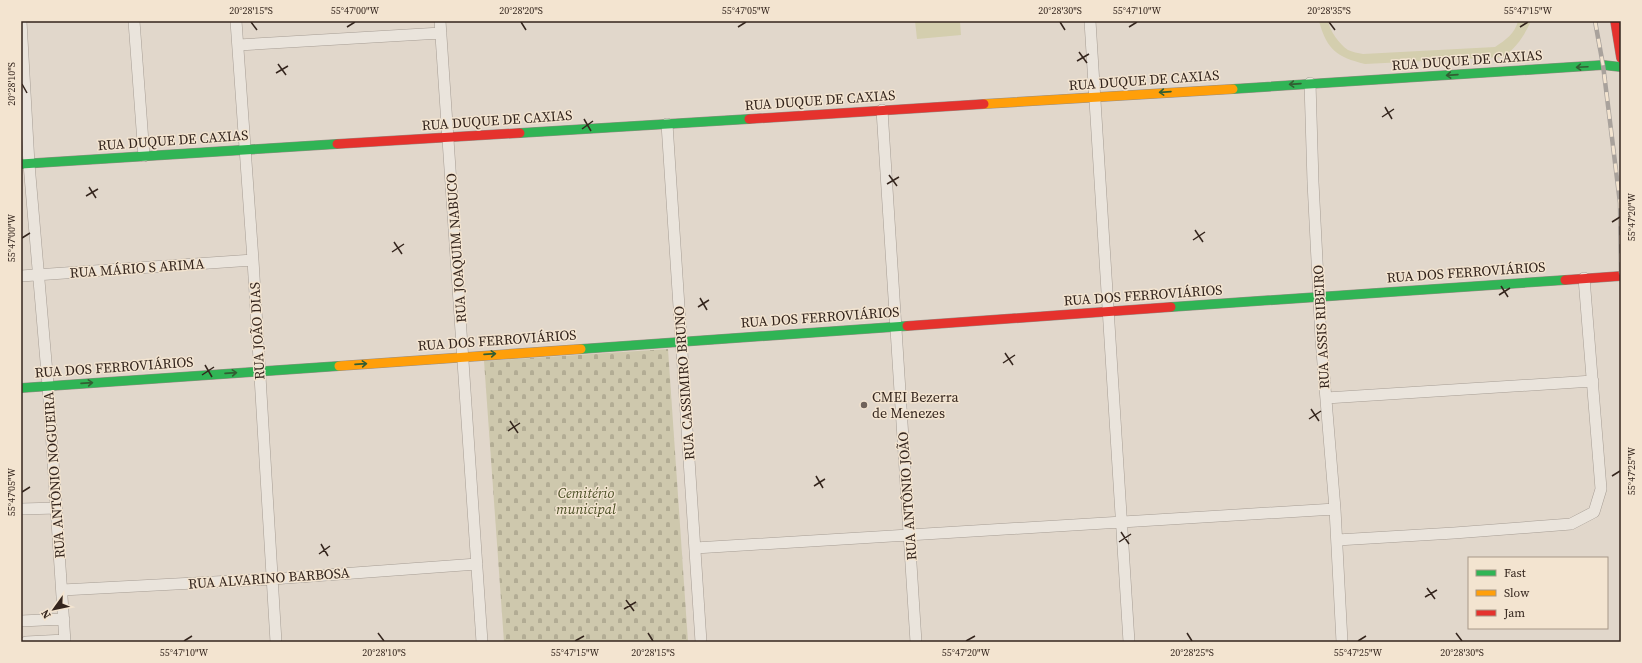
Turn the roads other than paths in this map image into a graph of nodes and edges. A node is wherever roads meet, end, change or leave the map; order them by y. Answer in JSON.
{"nodes":[{"id":1,"x":21,"y":21,"type":"edge"},
{"id":2,"x":134,"y":21,"type":"edge"},
{"id":3,"x":236,"y":21,"type":"edge"},
{"id":4,"x":440,"y":21,"type":"edge"},
{"id":5,"x":1090,"y":21,"type":"edge"},
{"id":6,"x":1615,"y":21,"type":"edge"},
{"id":7,"x":441,"y":33,"type":"junction"},
{"id":8,"x":238,"y":45,"type":"junction"},
{"id":9,"x":1621,"y":58,"type":"edge"},
{"id":10,"x":22,"y":60,"type":"edge"},
{"id":11,"x":1621,"y":67,"type":"edge"},
{"id":12,"x":1310,"y":83,"type":"junction"},
{"id":13,"x":1096,"y":96,"type":"junction"},
{"id":14,"x":882,"y":110,"type":"junction"},
{"id":15,"x":667,"y":124,"type":"junction"},
{"id":16,"x":448,"y":137,"type":"junction"},
{"id":17,"x":245,"y":150,"type":"junction"},
{"id":18,"x":144,"y":156,"type":"junction"},
{"id":19,"x":25,"y":164,"type":"edge"},
{"id":20,"x":253,"y":260,"type":"junction"},
{"id":21,"x":40,"y":275,"type":"junction"},
{"id":22,"x":21,"y":276,"type":"edge"},
{"id":23,"x":1621,"y":276,"type":"edge"},
{"id":24,"x":1584,"y":278,"type":"junction"},
{"id":25,"x":1320,"y":297,"type":"junction"},
{"id":26,"x":1109,"y":311,"type":"junction"},
{"id":27,"x":896,"y":326,"type":"junction"},
{"id":28,"x":681,"y":341,"type":"junction"},
{"id":29,"x":463,"y":356,"type":"junction"},
{"id":30,"x":259,"y":371,"type":"junction"},
{"id":31,"x":1593,"y":382,"type":"junction"},
{"id":32,"x":48,"y":385,"type":"junction"},
{"id":33,"x":21,"y":388,"type":"edge"},
{"id":34,"x":1326,"y":398,"type":"junction"},
{"id":35,"x":57,"y":508,"type":"junction"},
{"id":36,"x":21,"y":509,"type":"edge"},
{"id":37,"x":1335,"y":510,"type":"junction"},
{"id":38,"x":1122,"y":522,"type":"junction"},
{"id":39,"x":910,"y":535,"type":"junction"},
{"id":40,"x":1337,"y":540,"type":"junction"},
{"id":41,"x":695,"y":548,"type":"junction"},
{"id":42,"x":477,"y":564,"type":"junction"},
{"id":43,"x":272,"y":579,"type":"junction"},
{"id":44,"x":62,"y":590,"type":"junction"},
{"id":45,"x":64,"y":618,"type":"junction"},
{"id":46,"x":21,"y":621,"type":"edge"},
{"id":47,"x":65,"y":641,"type":"edge"},
{"id":48,"x":26,"y":642,"type":"edge"},
{"id":49,"x":276,"y":642,"type":"edge"},
{"id":50,"x":482,"y":642,"type":"edge"},
{"id":51,"x":701,"y":642,"type":"edge"},
{"id":52,"x":916,"y":642,"type":"edge"},
{"id":53,"x":1129,"y":642,"type":"edge"},
{"id":54,"x":1342,"y":642,"type":"edge"}],
"edges":[{"from":1,"to":10,"type":"street","name":"RUA ANTÔNIO NOGUEIRA"},
{"from":2,"to":18,"type":"street"},
{"from":3,"to":8,"type":"street","name":"RUA JOÃO DIAS"},
{"from":4,"to":7,"type":"street","name":"RUA JOAQUIM NABUCO"},
{"from":5,"to":13,"type":"street"},
{"from":6,"to":9,"type":"main road"},
{"from":7,"to":8,"type":"street"},
{"from":7,"to":16,"type":"street","name":"RUA JOAQUIM NABUCO"},
{"from":8,"to":17,"type":"street","name":"RUA JOÃO DIAS"},
{"from":10,"to":19,"type":"street","name":"RUA ANTÔNIO NOGUEIRA"},
{"from":11,"to":12,"type":"main road","name":"RUA DUQUE DE CAXIAS","one_way":true},
{"from":12,"to":13,"type":"main road","name":"RUA DUQUE DE CAXIAS","one_way":true},
{"from":12,"to":25,"type":"street","name":"RUA ASSIS RIBEIRO"},
{"from":13,"to":14,"type":"main road","name":"RUA DUQUE DE CAXIAS"},
{"from":13,"to":26,"type":"street"},
{"from":14,"to":15,"type":"main road","name":"RUA DUQUE DE CAXIAS"},
{"from":14,"to":27,"type":"street","name":"RUA ANTÔNIO JOÃO"},
{"from":15,"to":16,"type":"main road","name":"RUA DUQUE DE CAXIAS"},
{"from":15,"to":28,"type":"street","name":"RUA CASSIMIRO BRUNO"},
{"from":16,"to":17,"type":"main road","name":"RUA DUQUE DE CAXIAS"},
{"from":16,"to":29,"type":"street","name":"RUA JOAQUIM NABUCO"},
{"from":17,"to":18,"type":"main road","name":"RUA DUQUE DE CAXIAS"},
{"from":17,"to":20,"type":"street","name":"RUA JOÃO DIAS"},
{"from":18,"to":19,"type":"main road","name":"RUA DUQUE DE CAXIAS"},
{"from":19,"to":21,"type":"street","name":"RUA ANTÔNIO NOGUEIRA"},
{"from":20,"to":21,"type":"street","name":"RUA MÁRIO S ARIMA"},
{"from":20,"to":30,"type":"street","name":"RUA JOÃO DIAS"},
{"from":21,"to":22,"type":"street","name":"RUA MÁRIO S ARIMA"},
{"from":21,"to":32,"type":"street","name":"RUA ANTÔNIO NOGUEIRA"},
{"from":23,"to":24,"type":"main road","name":"RUA DOS FERROVIÁRIOS"},
{"from":24,"to":25,"type":"main road","name":"RUA DOS FERROVIÁRIOS"},
{"from":24,"to":31,"type":"street"},
{"from":25,"to":26,"type":"main road","name":"RUA DOS FERROVIÁRIOS"},
{"from":25,"to":34,"type":"street","name":"RUA ASSIS RIBEIRO"},
{"from":26,"to":27,"type":"main road","name":"RUA DOS FERROVIÁRIOS"},
{"from":26,"to":38,"type":"street"},
{"from":27,"to":28,"type":"main road","name":"RUA DOS FERROVIÁRIOS"},
{"from":27,"to":39,"type":"street","name":"RUA ANTÔNIO JOÃO"},
{"from":29,"to":28,"type":"main road","name":"RUA DOS FERROVIÁRIOS","one_way":true},
{"from":28,"to":41,"type":"street","name":"RUA CASSIMIRO BRUNO"},
{"from":30,"to":29,"type":"main road","name":"RUA DOS FERROVIÁRIOS","one_way":true},
{"from":29,"to":42,"type":"street","name":"RUA JOAQUIM NABUCO"},
{"from":32,"to":30,"type":"main road","name":"RUA DOS FERROVIÁRIOS","one_way":true},
{"from":30,"to":43,"type":"street","name":"RUA JOÃO DIAS"},
{"from":31,"to":34,"type":"street"},
{"from":31,"to":40,"type":"street"},
{"from":32,"to":33,"type":"main road","name":"RUA DOS FERROVIÁRIOS"},
{"from":32,"to":35,"type":"street","name":"RUA ANTÔNIO NOGUEIRA"},
{"from":34,"to":37,"type":"street","name":"RUA ASSIS RIBEIRO"},
{"from":35,"to":36,"type":"street"},
{"from":35,"to":44,"type":"street","name":"RUA ANTÔNIO NOGUEIRA"},
{"from":37,"to":38,"type":"street"},
{"from":37,"to":40,"type":"street","name":"RUA ASSIS RIBEIRO"},
{"from":38,"to":39,"type":"street"},
{"from":38,"to":53,"type":"street"},
{"from":39,"to":41,"type":"street"},
{"from":39,"to":52,"type":"street","name":"RUA ANTÔNIO JOÃO"},
{"from":40,"to":54,"type":"street","name":"RUA ASSIS RIBEIRO"},
{"from":41,"to":51,"type":"street","name":"RUA CASSIMIRO BRUNO"},
{"from":42,"to":43,"type":"street","name":"RUA ALVARINO BARBOSA"},
{"from":42,"to":50,"type":"street","name":"RUA JOAQUIM NABUCO"},
{"from":43,"to":44,"type":"street","name":"RUA ALVARINO BARBOSA"},
{"from":43,"to":49,"type":"street","name":"RUA JOÃO DIAS"},
{"from":44,"to":45,"type":"street","name":"RUA ANTÔNIO NOGUEIRA"},
{"from":45,"to":46,"type":"street"},
{"from":45,"to":47,"type":"street","name":"RUA ANTÔNIO NOGUEIRA"},
{"from":47,"to":48,"type":"street"}]}
